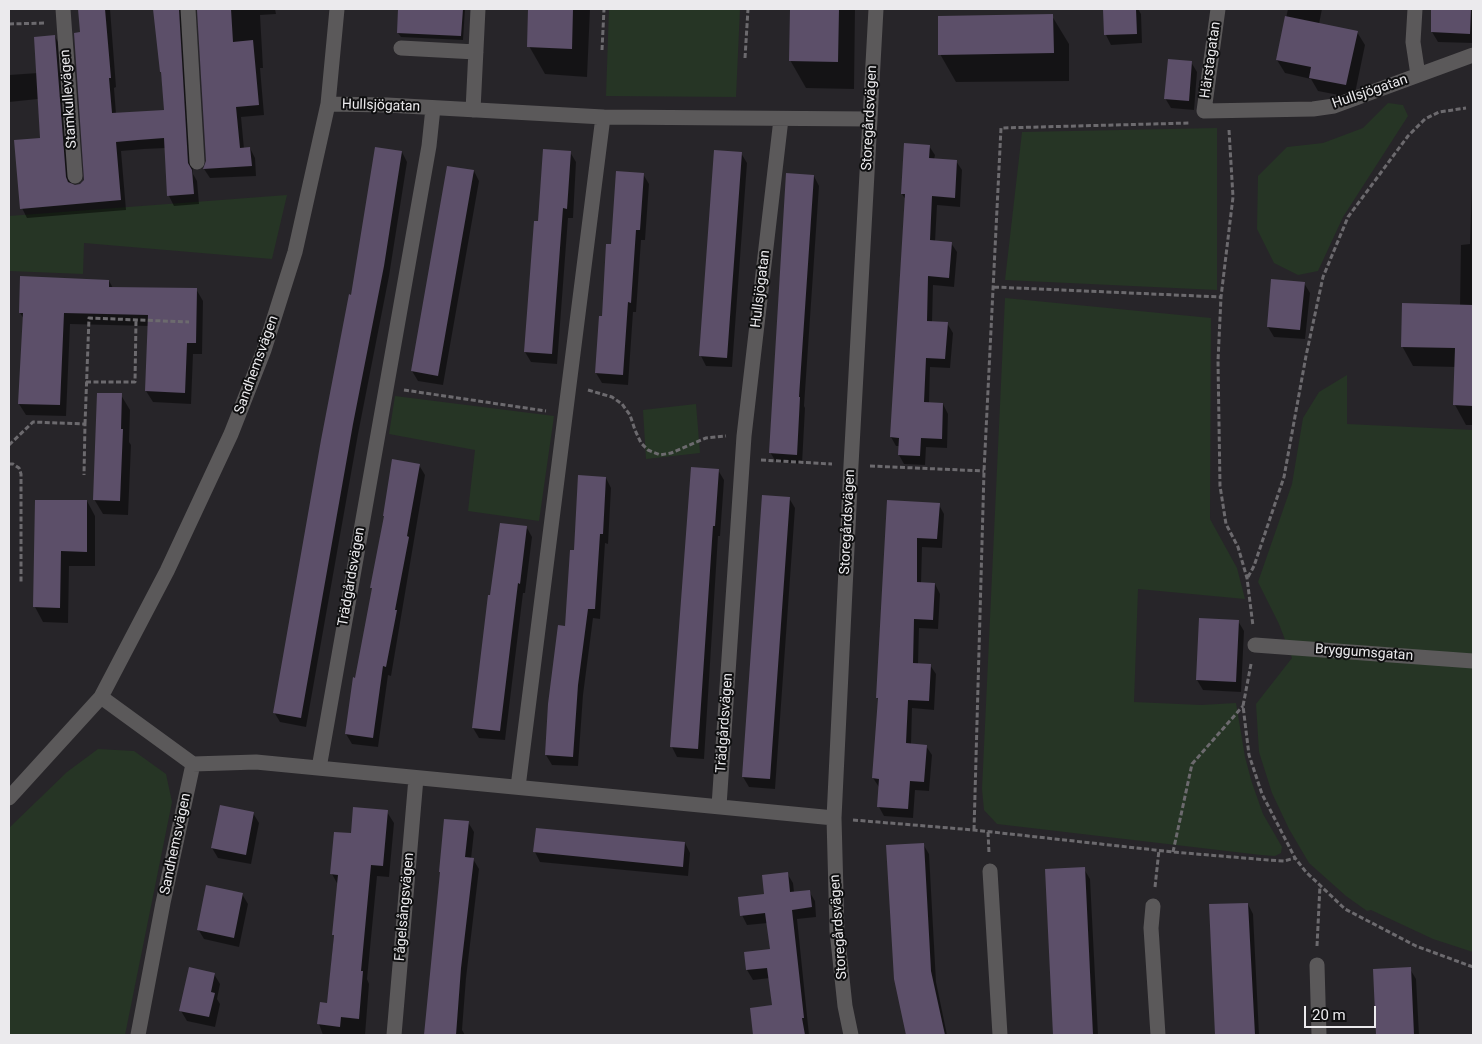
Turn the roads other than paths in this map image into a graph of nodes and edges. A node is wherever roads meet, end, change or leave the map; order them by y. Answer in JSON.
{"nodes":[{"id":1,"x":188,"y":9,"type":"edge"},
{"id":2,"x":337,"y":9,"type":"edge"},
{"id":3,"x":478,"y":9,"type":"edge"},
{"id":4,"x":876,"y":9,"type":"edge"},
{"id":5,"x":1218,"y":9,"type":"edge"},
{"id":6,"x":1415,"y":9,"type":"edge"},
{"id":7,"x":63,"y":15,"type":"edge"},
{"id":8,"x":401,"y":48,"type":"dead end"},
{"id":9,"x":476,"y":52,"type":"junction"},
{"id":10,"x":1473,"y":55,"type":"edge"},
{"id":11,"x":1418,"y":75,"type":"junction"},
{"id":12,"x":328,"y":104,"type":"junction"},
{"id":13,"x":433,"y":108,"type":"junction"},
{"id":14,"x":473,"y":110,"type":"junction"},
{"id":15,"x":603,"y":117,"type":"junction"},
{"id":16,"x":1201,"y":117,"type":"joint"},
{"id":17,"x":781,"y":119,"type":"junction"},
{"id":18,"x":870,"y":119,"type":"junction"},
{"id":19,"x":198,"y":162,"type":"dead end"},
{"id":20,"x":75,"y":176,"type":"dead end"},
{"id":21,"x":385,"y":387,"type":"joint"},
{"id":22,"x":742,"y":460,"type":"joint"},
{"id":23,"x":1255,"y":645,"type":"road end"},
{"id":24,"x":1473,"y":661,"type":"edge"},
{"id":25,"x":102,"y":697,"type":"junction"},
{"id":26,"x":193,"y":764,"type":"junction"},
{"id":27,"x":318,"y":768,"type":"junction"},
{"id":28,"x":416,"y":778,"type":"junction"},
{"id":29,"x":518,"y":787,"type":"junction"},
{"id":30,"x":9,"y":798,"type":"edge"},
{"id":31,"x":720,"y":806,"type":"junction"},
{"id":32,"x":834,"y":818,"type":"junction"},
{"id":33,"x":990,"y":871,"type":"dead end"},
{"id":34,"x":1153,"y":906,"type":"road end"},
{"id":35,"x":1316,"y":965,"type":"road end"},
{"id":36,"x":138,"y":1035,"type":"edge"},
{"id":37,"x":394,"y":1035,"type":"edge"},
{"id":38,"x":851,"y":1035,"type":"edge"},
{"id":39,"x":1000,"y":1035,"type":"edge"},
{"id":40,"x":1158,"y":1035,"type":"edge"},
{"id":41,"x":1319,"y":1035,"type":"edge"}],
"edges":[{"from":1,"to":19,"type":"street"},
{"from":2,"to":12,"type":"street","name":"Sandhemsvägen"},
{"from":3,"to":9,"type":"street"},
{"from":4,"to":18,"type":"street","name":"Storegårdsvägen"},
{"from":5,"to":16,"type":"street","name":"Härstagatan"},
{"from":6,"to":11,"type":"street"},
{"from":7,"to":20,"type":"street","name":"Stamkullevägen"},
{"from":8,"to":9,"type":"street"},
{"from":9,"to":14,"type":"street"},
{"from":10,"to":11,"type":"street","name":"Hullsjögatan"},
{"from":11,"to":16,"type":"street","name":"Hullsjögatan"},
{"from":12,"to":13,"type":"street","name":"Hullsjögatan"},
{"from":12,"to":25,"type":"street","name":"Sandhemsvägen"},
{"from":13,"to":14,"type":"street","name":"Hullsjögatan"},
{"from":13,"to":21,"type":"street","name":"Hullsjögatan"},
{"from":14,"to":15,"type":"street","name":"Hullsjögatan"},
{"from":15,"to":17,"type":"street","name":"Hullsjögatan"},
{"from":15,"to":29,"type":"street"},
{"from":17,"to":18,"type":"street","name":"Hullsjögatan"},
{"from":17,"to":22,"type":"street","name":"Hullsjögatan"},
{"from":18,"to":32,"type":"street","name":"Storegårdsvägen"},
{"from":21,"to":27,"type":"street","name":"Trädgårdsvägen"},
{"from":22,"to":31,"type":"street","name":"Trädgårdsvägen"},
{"from":23,"to":24,"type":"street","name":"Bryggumsgatan"},
{"from":25,"to":26,"type":"street"},
{"from":25,"to":30,"type":"street","name":"Sandhemsvägen"},
{"from":26,"to":27,"type":"street"},
{"from":26,"to":36,"type":"street","name":"Sandhemsvägen"},
{"from":27,"to":28,"type":"street"},
{"from":28,"to":29,"type":"street"},
{"from":28,"to":37,"type":"street","name":"Fågelsångsvägen"},
{"from":29,"to":31,"type":"street"},
{"from":31,"to":32,"type":"street"},
{"from":32,"to":38,"type":"street","name":"Storegårdsvägen"},
{"from":33,"to":39,"type":"street"},
{"from":34,"to":40,"type":"street"},
{"from":35,"to":41,"type":"street"}]}
